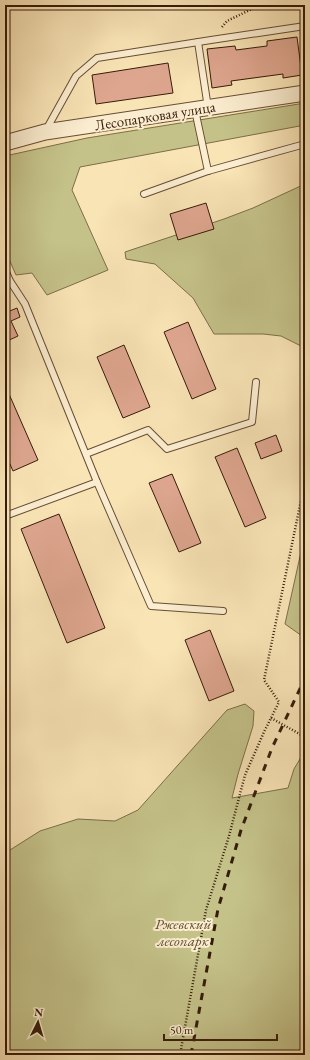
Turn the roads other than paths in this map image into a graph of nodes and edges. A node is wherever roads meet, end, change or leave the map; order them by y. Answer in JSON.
{"nodes":[{"id":1,"x":305,"y":26,"type":"edge"},
{"id":2,"x":198,"y":42,"type":"junction"},
{"id":3,"x":305,"y":93,"type":"edge"},
{"id":4,"x":201,"y":109,"type":"junction"},
{"id":5,"x":45,"y":132,"type":"junction"},
{"id":6,"x":5,"y":143,"type":"edge"},
{"id":7,"x":305,"y":144,"type":"edge"},
{"id":8,"x":208,"y":172,"type":"junction"},
{"id":9,"x":144,"y":194,"type":"dead end"},
{"id":10,"x":5,"y":270,"type":"edge"},
{"id":11,"x":256,"y":382,"type":"dead end"},
{"id":12,"x":86,"y":454,"type":"junction"},
{"id":13,"x":97,"y":482,"type":"junction"},
{"id":14,"x":5,"y":516,"type":"edge"},
{"id":15,"x":223,"y":611,"type":"dead end"}],
"edges":[{"from":1,"to":2,"type":"lane"},
{"from":2,"to":4,"type":"lane"},
{"from":2,"to":5,"type":"lane"},
{"from":3,"to":4,"type":"street","name":"Лесопарковая улица"},
{"from":4,"to":5,"type":"street","name":"Лесопарковая улица"},
{"from":4,"to":8,"type":"lane"},
{"from":5,"to":6,"type":"street","name":"Лесопарковая улица"},
{"from":7,"to":8,"type":"lane"},
{"from":8,"to":9,"type":"lane"},
{"from":10,"to":12,"type":"lane"},
{"from":11,"to":12,"type":"lane"},
{"from":12,"to":13,"type":"lane"},
{"from":13,"to":14,"type":"lane"},
{"from":13,"to":15,"type":"lane"}]}
